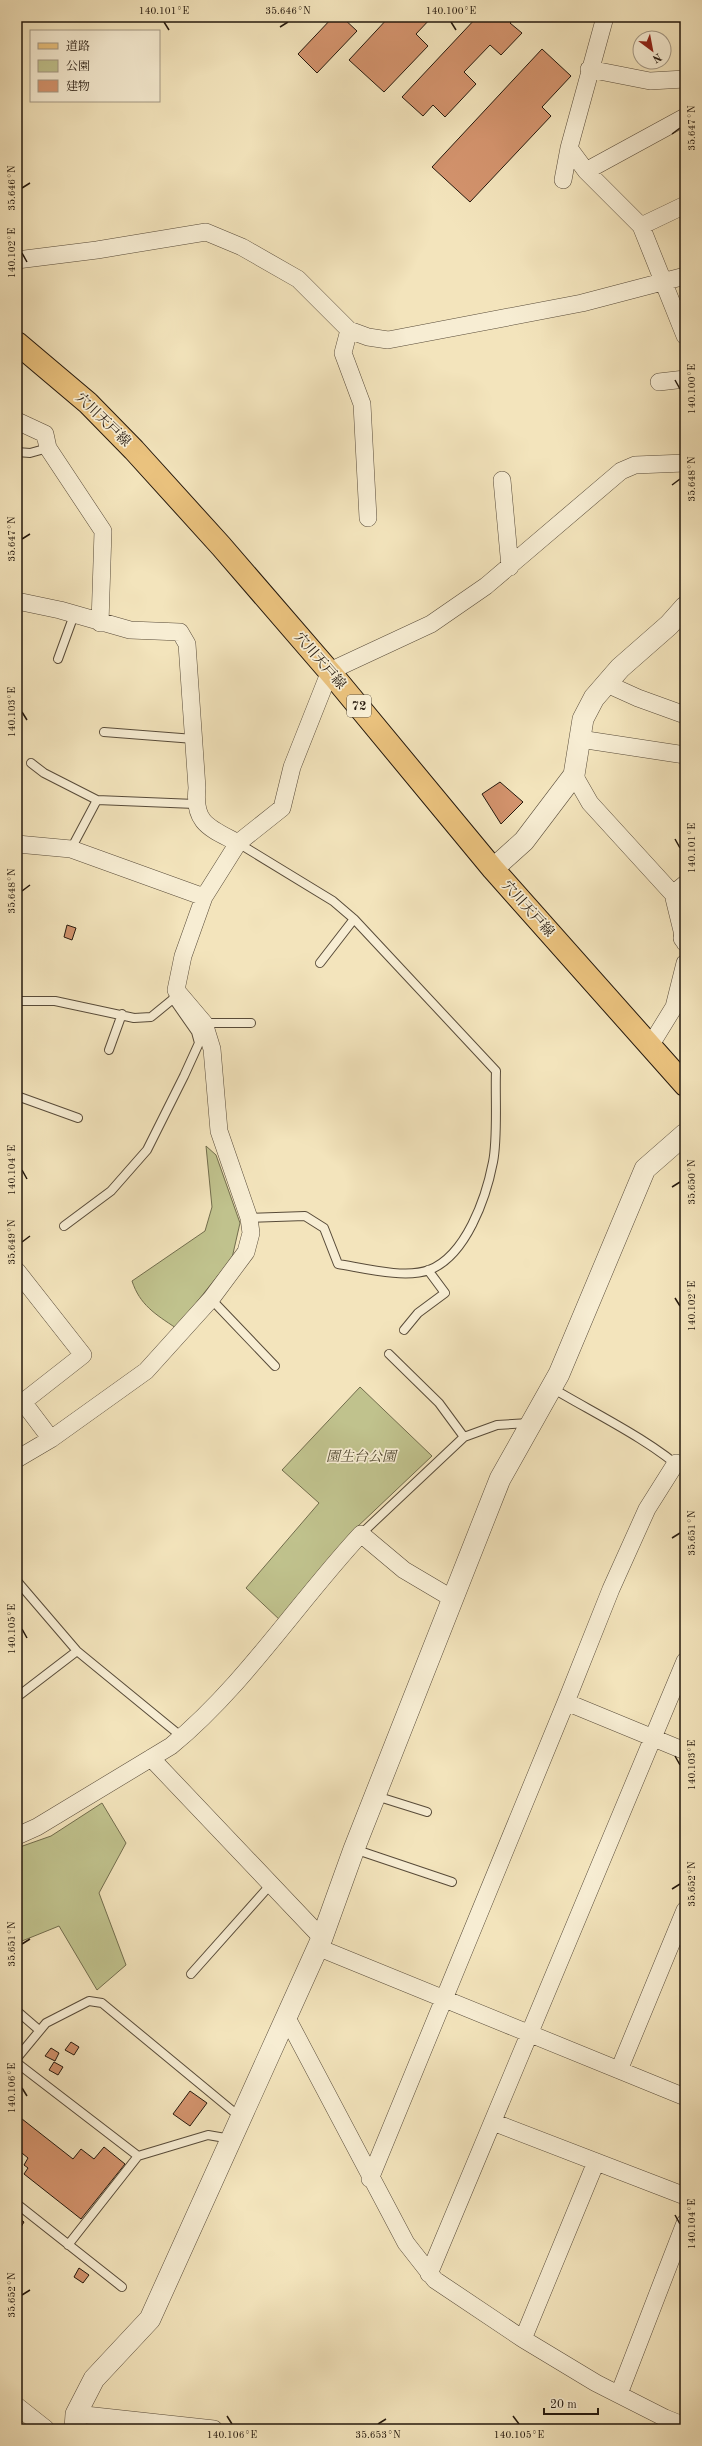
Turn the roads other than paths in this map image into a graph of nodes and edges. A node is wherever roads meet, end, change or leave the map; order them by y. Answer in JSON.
{"nodes":[{"id":1,"x":605,"y":17,"type":"edge"},
{"id":2,"x":589,"y":70,"type":"junction"},
{"id":3,"x":685,"y":79,"type":"edge"},
{"id":4,"x":685,"y":117,"type":"edge"},
{"id":5,"x":569,"y":148,"type":"junction"},
{"id":6,"x":586,"y":171,"type":"junction"},
{"id":7,"x":563,"y":180,"type":"dead end"},
{"id":8,"x":685,"y":206,"type":"edge"},
{"id":9,"x":641,"y":226,"type":"junction"},
{"id":10,"x":17,"y":260,"type":"edge"},
{"id":11,"x":685,"y":276,"type":"edge"},
{"id":12,"x":664,"y":283,"type":"junction"},
{"id":13,"x":349,"y":330,"type":"junction"},
{"id":14,"x":685,"y":336,"type":"edge"},
{"id":15,"x":17,"y":343,"type":"edge"},
{"id":16,"x":685,"y":379,"type":"edge"},
{"id":17,"x":659,"y":382,"type":"dead end"},
{"id":18,"x":17,"y":421,"type":"edge"},
{"id":19,"x":48,"y":448,"type":"junction"},
{"id":20,"x":17,"y":452,"type":"edge"},
{"id":21,"x":685,"y":463,"type":"edge"},
{"id":22,"x":502,"y":480,"type":"dead end"},
{"id":23,"x":368,"y":518,"type":"dead end"},
{"id":24,"x":510,"y":567,"type":"junction"},
{"id":25,"x":17,"y":601,"type":"edge"},
{"id":26,"x":685,"y":607,"type":"edge"},
{"id":27,"x":74,"y":615,"type":"junction"},
{"id":28,"x":100,"y":623,"type":"junction"},
{"id":29,"x":58,"y":659,"type":"dead end"},
{"id":30,"x":330,"y":671,"type":"junction"},
{"id":31,"x":607,"y":684,"type":"junction"},
{"id":32,"x":685,"y":714,"type":"edge"},
{"id":33,"x":104,"y":732,"type":"dead end"},
{"id":34,"x":194,"y":739,"type":"junction"},
{"id":35,"x":580,"y":739,"type":"junction"},
{"id":36,"x":685,"y":755,"type":"edge"},
{"id":37,"x":31,"y":763,"type":"dead end"},
{"id":38,"x":574,"y":775,"type":"junction"},
{"id":39,"x":97,"y":800,"type":"junction"},
{"id":40,"x":195,"y":804,"type":"junction"},
{"id":41,"x":238,"y":843,"type":"junction"},
{"id":42,"x":17,"y":844,"type":"edge"},
{"id":43,"x":71,"y":849,"type":"junction"},
{"id":44,"x":493,"y":869,"type":"junction"},
{"id":45,"x":679,"y":889,"type":"edge"},
{"id":46,"x":204,"y":897,"type":"junction"},
{"id":47,"x":354,"y":919,"type":"junction"},
{"id":48,"x":685,"y":940,"type":"edge"},
{"id":49,"x":320,"y":963,"type":"dead end"},
{"id":50,"x":685,"y":963,"type":"edge"},
{"id":51,"x":174,"y":994,"type":"junction"},
{"id":52,"x":17,"y":1001,"type":"edge"},
{"id":53,"x":122,"y":1014,"type":"junction"},
{"id":54,"x":204,"y":1023,"type":"junction"},
{"id":55,"x":251,"y":1023,"type":"dead end"},
{"id":56,"x":650,"y":1046,"type":"junction"},
{"id":57,"x":109,"y":1050,"type":"dead end"},
{"id":58,"x":685,"y":1085,"type":"edge"},
{"id":59,"x":17,"y":1096,"type":"edge"},
{"id":60,"x":78,"y":1118,"type":"dead end"},
{"id":61,"x":685,"y":1134,"type":"edge"},
{"id":62,"x":249,"y":1218,"type":"junction"},
{"id":63,"x":64,"y":1226,"type":"dead end"},
{"id":64,"x":428,"y":1270,"type":"junction"},
{"id":65,"x":17,"y":1272,"type":"edge"},
{"id":66,"x":211,"y":1299,"type":"junction"},
{"id":67,"x":404,"y":1330,"type":"dead end"},
{"id":68,"x":389,"y":1354,"type":"dead end"},
{"id":69,"x":275,"y":1366,"type":"dead end"},
{"id":70,"x":551,"y":1388,"type":"junction"},
{"id":71,"x":532,"y":1423,"type":"junction"},
{"id":72,"x":464,"y":1437,"type":"junction"},
{"id":73,"x":51,"y":1439,"type":"junction"},
{"id":74,"x":17,"y":1459,"type":"edge"},
{"id":75,"x":680,"y":1468,"type":"edge"},
{"id":76,"x":361,"y":1534,"type":"junction"},
{"id":77,"x":17,"y":1581,"type":"edge"},
{"id":78,"x":453,"y":1598,"type":"junction"},
{"id":79,"x":77,"y":1651,"type":"junction"},
{"id":80,"x":685,"y":1661,"type":"edge"},
{"id":81,"x":17,"y":1697,"type":"edge"},
{"id":82,"x":566,"y":1702,"type":"junction"},
{"id":83,"x":182,"y":1737,"type":"junction"},
{"id":84,"x":654,"y":1738,"type":"junction"},
{"id":85,"x":685,"y":1751,"type":"edge"},
{"id":86,"x":151,"y":1758,"type":"junction"},
{"id":87,"x":375,"y":1795,"type":"junction"},
{"id":88,"x":427,"y":1812,"type":"dead end"},
{"id":89,"x":17,"y":1836,"type":"edge"},
{"id":90,"x":354,"y":1849,"type":"junction"},
{"id":91,"x":452,"y":1882,"type":"dead end"},
{"id":92,"x":272,"y":1883,"type":"junction"},
{"id":93,"x":685,"y":1910,"type":"edge"},
{"id":94,"x":319,"y":1942,"type":"junction"},
{"id":95,"x":191,"y":1974,"type":"dead end"},
{"id":96,"x":443,"y":1998,"type":"junction"},
{"id":97,"x":17,"y":2011,"type":"edge"},
{"id":98,"x":287,"y":2018,"type":"junction"},
{"id":99,"x":39,"y":2030,"type":"junction"},
{"id":100,"x":529,"y":2034,"type":"junction"},
{"id":101,"x":17,"y":2058,"type":"edge"},
{"id":102,"x":17,"y":2063,"type":"edge"},
{"id":103,"x":619,"y":2070,"type":"junction"},
{"id":104,"x":685,"y":2097,"type":"edge"},
{"id":105,"x":242,"y":2118,"type":"junction"},
{"id":106,"x":493,"y":2122,"type":"junction"},
{"id":107,"x":232,"y":2140,"type":"junction"},
{"id":108,"x":138,"y":2156,"type":"junction"},
{"id":109,"x":596,"y":2162,"type":"junction"},
{"id":110,"x":370,"y":2179,"type":"junction"},
{"id":111,"x":685,"y":2196,"type":"edge"},
{"id":112,"x":17,"y":2204,"type":"edge"},
{"id":113,"x":685,"y":2223,"type":"edge"},
{"id":114,"x":68,"y":2245,"type":"junction"},
{"id":115,"x":429,"y":2274,"type":"junction"},
{"id":116,"x":122,"y":2287,"type":"dead end"},
{"id":117,"x":523,"y":2338,"type":"junction"},
{"id":118,"x":619,"y":2394,"type":"junction"},
{"id":119,"x":17,"y":2406,"type":"edge"},
{"id":120,"x":76,"y":2421,"type":"edge"},
{"id":121,"x":685,"y":2426,"type":"edge"},
{"id":122,"x":46,"y":2429,"type":"edge"},
{"id":123,"x":214,"y":2429,"type":"edge"}],
"edges":[{"from":1,"to":2,"type":"street"},
{"from":2,"to":3,"type":"street"},
{"from":2,"to":5,"type":"street"},
{"from":4,"to":6,"type":"street"},
{"from":5,"to":6,"type":"street"},
{"from":5,"to":7,"type":"street"},
{"from":6,"to":9,"type":"street"},
{"from":8,"to":9,"type":"street"},
{"from":9,"to":12,"type":"street"},
{"from":10,"to":13,"type":"street"},
{"from":11,"to":12,"type":"street"},
{"from":12,"to":13,"type":"street"},
{"from":12,"to":14,"type":"street"},
{"from":13,"to":23,"type":"street"},
{"from":15,"to":30,"type":"main road","name":"穴川天戸線","number":"72"},
{"from":16,"to":17,"type":"street"},
{"from":18,"to":19,"type":"street"},
{"from":19,"to":20,"type":"lane"},
{"from":19,"to":28,"type":"street"},
{"from":21,"to":24,"type":"street"},
{"from":22,"to":24,"type":"street"},
{"from":24,"to":30,"type":"street"},
{"from":25,"to":27,"type":"street"},
{"from":26,"to":31,"type":"street"},
{"from":27,"to":28,"type":"street"},
{"from":27,"to":29,"type":"lane"},
{"from":28,"to":34,"type":"street"},
{"from":30,"to":41,"type":"street"},
{"from":30,"to":44,"type":"main road","name":"穴川天戸線","number":"72"},
{"from":31,"to":32,"type":"street"},
{"from":31,"to":35,"type":"street"},
{"from":33,"to":34,"type":"lane"},
{"from":34,"to":40,"type":"street"},
{"from":35,"to":36,"type":"street"},
{"from":35,"to":38,"type":"street"},
{"from":37,"to":39,"type":"lane"},
{"from":38,"to":44,"type":"street"},
{"from":38,"to":45,"type":"street"},
{"from":39,"to":40,"type":"lane"},
{"from":39,"to":43,"type":"lane"},
{"from":40,"to":41,"type":"street"},
{"from":41,"to":46,"type":"street"},
{"from":41,"to":47,"type":"lane"},
{"from":42,"to":43,"type":"street"},
{"from":43,"to":46,"type":"street"},
{"from":44,"to":56,"type":"main road","name":"穴川天戸線","number":"72"},
{"from":45,"to":48,"type":"street"},
{"from":46,"to":51,"type":"street"},
{"from":47,"to":49,"type":"lane"},
{"from":47,"to":64,"type":"lane"},
{"from":50,"to":56,"type":"street"},
{"from":51,"to":53,"type":"lane"},
{"from":51,"to":54,"type":"street"},
{"from":51,"to":63,"type":"lane"},
{"from":52,"to":53,"type":"lane"},
{"from":53,"to":57,"type":"lane"},
{"from":54,"to":55,"type":"lane"},
{"from":54,"to":62,"type":"street"},
{"from":56,"to":58,"type":"main road","name":"穴川天戸線","number":"72"},
{"from":59,"to":60,"type":"lane"},
{"from":61,"to":70,"type":"street"},
{"from":62,"to":64,"type":"lane"},
{"from":62,"to":66,"type":"street"},
{"from":64,"to":67,"type":"lane"},
{"from":65,"to":73,"type":"street"},
{"from":66,"to":69,"type":"lane"},
{"from":66,"to":73,"type":"street"},
{"from":68,"to":72,"type":"lane"},
{"from":70,"to":71,"type":"street"},
{"from":70,"to":75,"type":"lane"},
{"from":71,"to":72,"type":"lane"},
{"from":71,"to":78,"type":"street"},
{"from":72,"to":76,"type":"lane"},
{"from":73,"to":74,"type":"street"},
{"from":75,"to":82,"type":"street"},
{"from":76,"to":78,"type":"street"},
{"from":76,"to":83,"type":"street"},
{"from":77,"to":79,"type":"lane"},
{"from":78,"to":87,"type":"street"},
{"from":79,"to":81,"type":"lane"},
{"from":79,"to":83,"type":"lane"},
{"from":80,"to":84,"type":"street"},
{"from":82,"to":84,"type":"street"},
{"from":82,"to":96,"type":"street"},
{"from":83,"to":86,"type":"street"},
{"from":84,"to":85,"type":"street"},
{"from":84,"to":100,"type":"street"},
{"from":86,"to":89,"type":"street"},
{"from":86,"to":92,"type":"street"},
{"from":87,"to":88,"type":"lane"},
{"from":87,"to":90,"type":"street"},
{"from":90,"to":91,"type":"lane"},
{"from":90,"to":94,"type":"street"},
{"from":92,"to":94,"type":"street"},
{"from":92,"to":95,"type":"lane"},
{"from":93,"to":103,"type":"street"},
{"from":94,"to":96,"type":"street"},
{"from":94,"to":98,"type":"street"},
{"from":96,"to":100,"type":"street"},
{"from":96,"to":110,"type":"street"},
{"from":97,"to":99,"type":"lane"},
{"from":98,"to":105,"type":"street"},
{"from":98,"to":110,"type":"street"},
{"from":99,"to":101,"type":"lane"},
{"from":99,"to":105,"type":"lane"},
{"from":100,"to":103,"type":"street"},
{"from":100,"to":106,"type":"street"},
{"from":102,"to":108,"type":"lane"},
{"from":103,"to":104,"type":"street"},
{"from":105,"to":107,"type":"street"},
{"from":106,"to":109,"type":"street"},
{"from":106,"to":115,"type":"street"},
{"from":107,"to":108,"type":"lane"},
{"from":107,"to":120,"type":"street"},
{"from":108,"to":114,"type":"lane"},
{"from":109,"to":111,"type":"street"},
{"from":109,"to":117,"type":"street"},
{"from":110,"to":115,"type":"street"},
{"from":112,"to":114,"type":"lane"},
{"from":113,"to":118,"type":"street"},
{"from":114,"to":116,"type":"lane"},
{"from":115,"to":117,"type":"street"},
{"from":117,"to":118,"type":"street"},
{"from":118,"to":121,"type":"street"},
{"from":119,"to":122,"type":"street"},
{"from":120,"to":123,"type":"street"}]}
